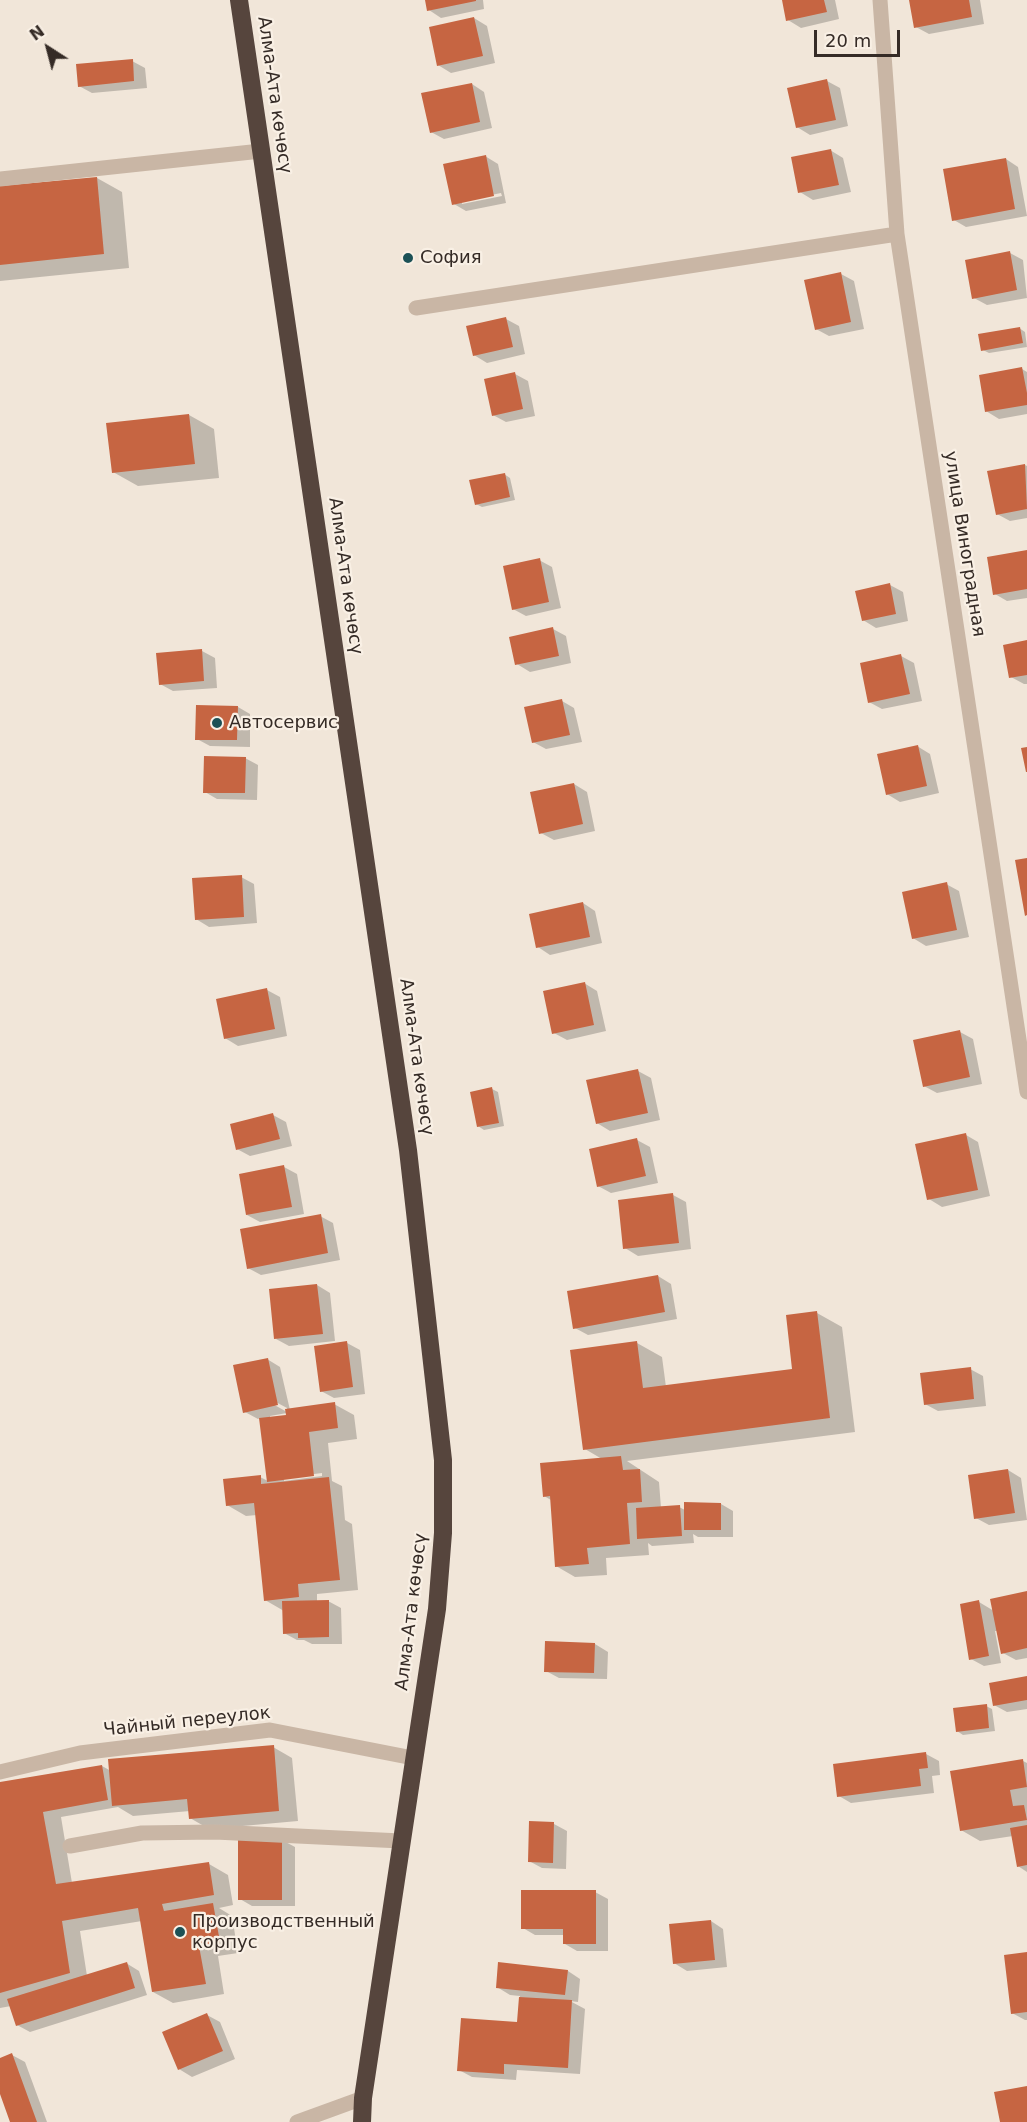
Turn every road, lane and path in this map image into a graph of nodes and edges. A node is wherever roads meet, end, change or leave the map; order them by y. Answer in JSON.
{"nodes":[{"id":1,"x":240,"y":0,"type":"edge"},
{"id":2,"x":880,"y":0,"type":"edge"},
{"id":3,"x":261,"y":151,"type":"junction"},
{"id":4,"x":0,"y":179,"type":"edge"},
{"id":5,"x":897,"y":234,"type":"junction"},
{"id":6,"x":416,"y":308,"type":"dead end"},
{"id":7,"x":1027,"y":1092,"type":"edge"},
{"id":8,"x":413,"y":1758,"type":"junction"},
{"id":9,"x":0,"y":1772,"type":"edge"},
{"id":10,"x":401,"y":1840,"type":"junction"},
{"id":11,"x":70,"y":1845,"type":"dead end"},
{"id":12,"x":363,"y":2098,"type":"junction"},
{"id":13,"x":297,"y":2122,"type":"edge"},
{"id":14,"x":362,"y":2122,"type":"edge"}],
"edges":[{"from":1,"to":3,"type":"highway","name":"Алма-Ата көчөсү"},
{"from":2,"to":5,"type":"street","name":"улица Виноградная"},
{"from":3,"to":4,"type":"street"},
{"from":3,"to":8,"type":"highway","name":"Алма-Ата көчөсү"},
{"from":5,"to":6,"type":"street"},
{"from":5,"to":7,"type":"street","name":"улица Виноградная"},
{"from":8,"to":9,"type":"street","name":"Чайный переулок"},
{"from":8,"to":10,"type":"highway","name":"Алма-Ата көчөсү"},
{"from":10,"to":11,"type":"street"},
{"from":10,"to":12,"type":"highway","name":"Алма-Ата көчөсү"},
{"from":12,"to":13,"type":"street"},
{"from":12,"to":14,"type":"highway","name":"Алма-Ата көчөсү"}]}
